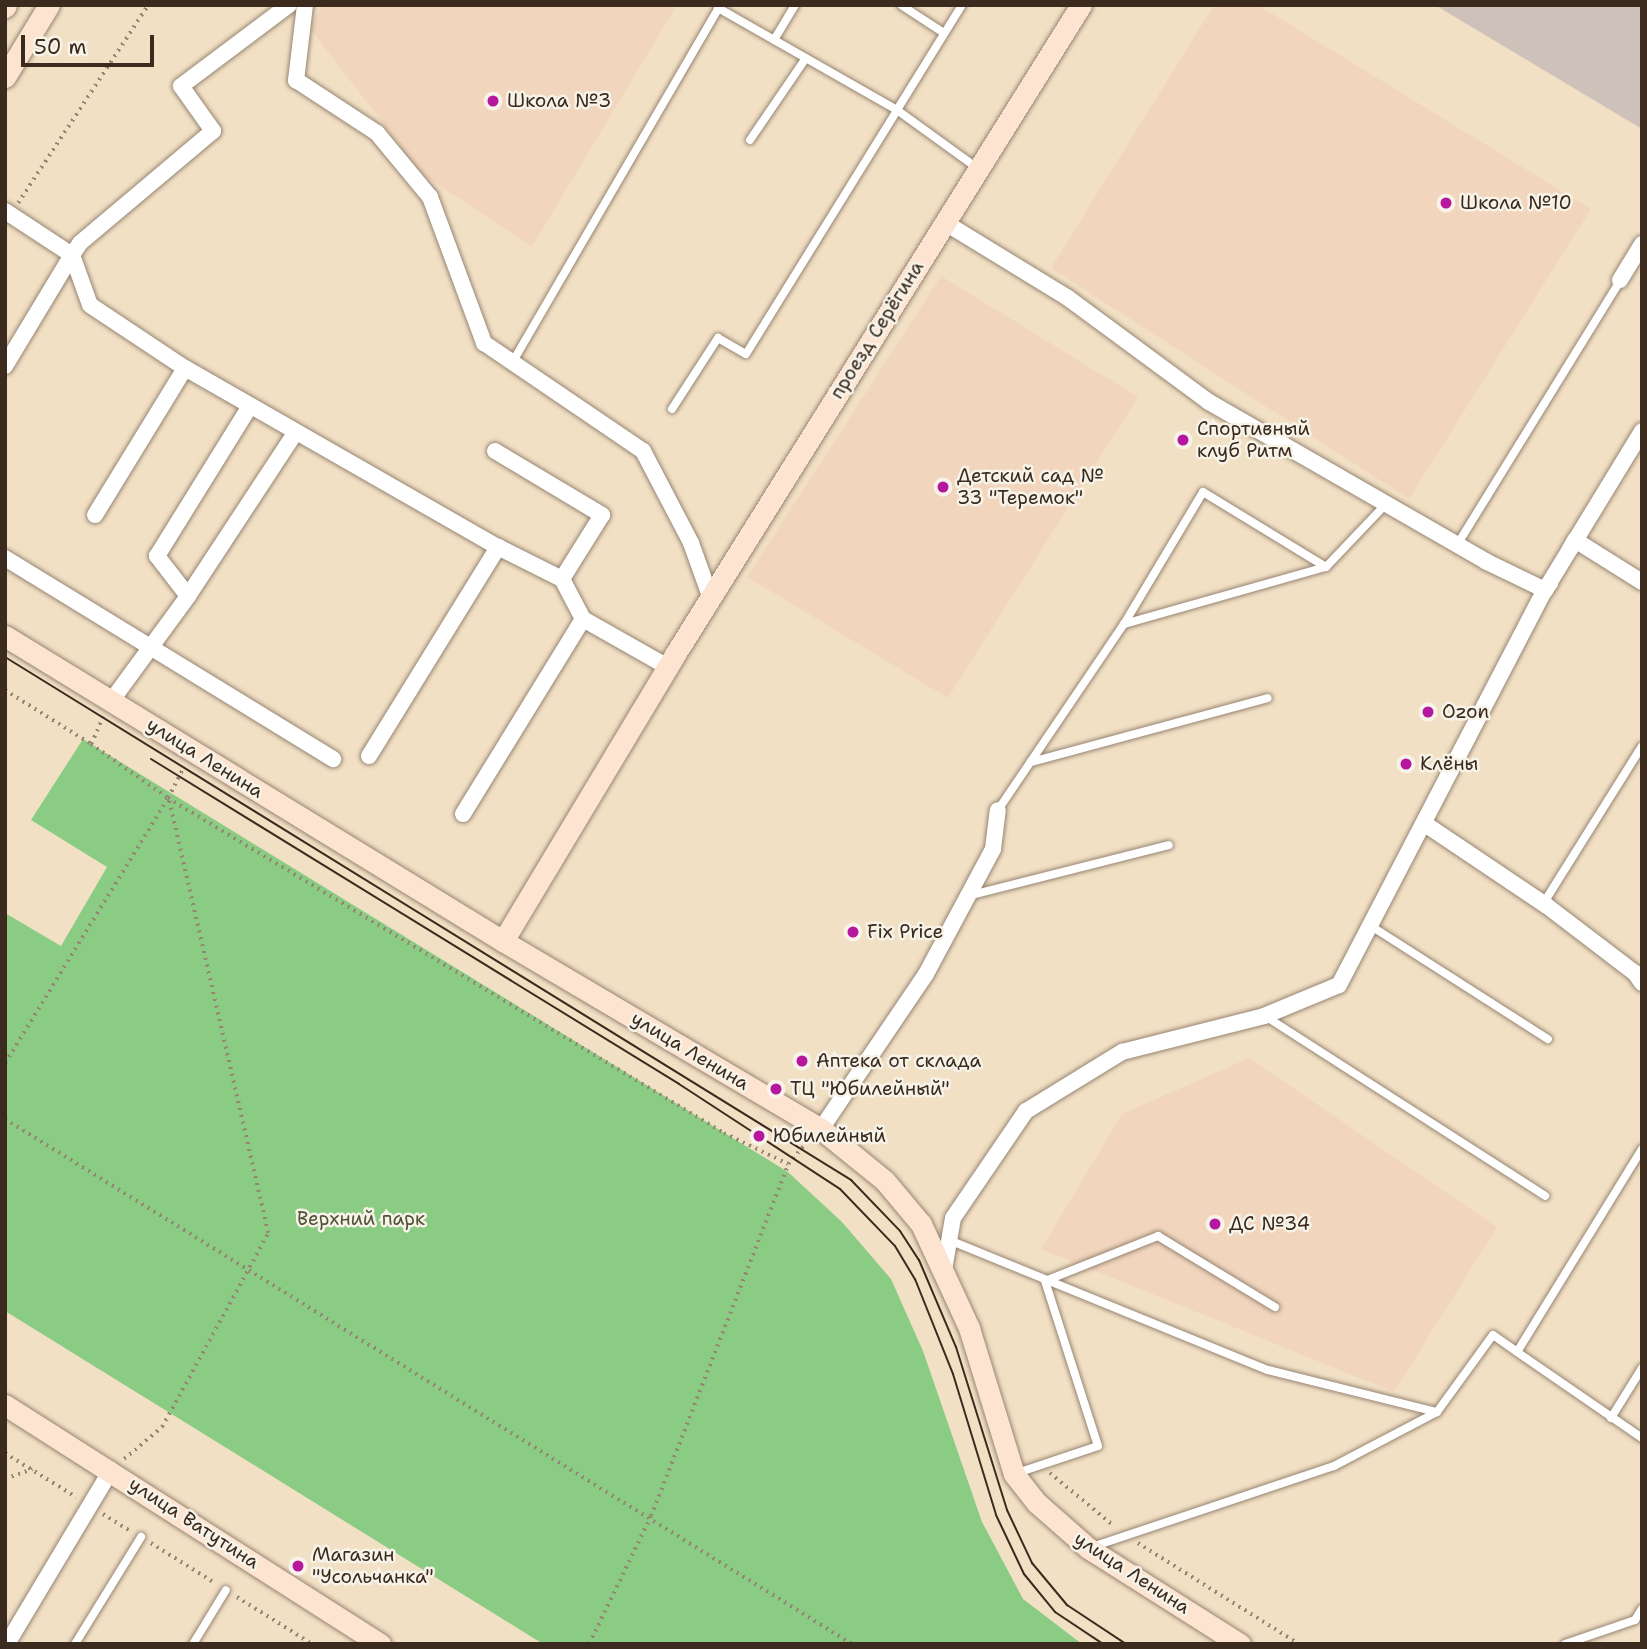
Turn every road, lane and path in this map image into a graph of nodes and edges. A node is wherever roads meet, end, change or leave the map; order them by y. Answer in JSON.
{"nodes":[{"id":1,"x":49,"y":5,"type":"edge"},
{"id":2,"x":148,"y":5,"type":"edge"},
{"id":3,"x":289,"y":5,"type":"edge"},
{"id":4,"x":305,"y":5,"type":"edge"},
{"id":5,"x":795,"y":5,"type":"edge"},
{"id":6,"x":901,"y":5,"type":"edge"},
{"id":7,"x":962,"y":5,"type":"edge"},
{"id":8,"x":1081,"y":5,"type":"edge"},
{"id":9,"x":719,"y":7,"type":"edge"},
{"id":10,"x":944,"y":33,"type":"junction"},
{"id":11,"x":774,"y":40,"type":"junction"},
{"id":12,"x":806,"y":58,"type":"junction"},
{"id":13,"x":5,"y":77,"type":"edge"},
{"id":14,"x":897,"y":110,"type":"junction"},
{"id":15,"x":750,"y":140,"type":"dead end"},
{"id":16,"x":977,"y":168,"type":"junction"},
{"id":17,"x":8,"y":213,"type":"edge"},
{"id":18,"x":944,"y":222,"type":"junction"},
{"id":19,"x":1642,"y":244,"type":"edge"},
{"id":20,"x":72,"y":255,"type":"junction"},
{"id":21,"x":512,"y":363,"type":"junction"},
{"id":22,"x":5,"y":366,"type":"edge"},
{"id":23,"x":185,"y":368,"type":"junction"},
{"id":24,"x":250,"y":407,"type":"junction"},
{"id":25,"x":672,"y":409,"type":"dead end"},
{"id":26,"x":1642,"y":431,"type":"edge"},
{"id":27,"x":295,"y":433,"type":"junction"},
{"id":28,"x":495,"y":451,"type":"dead end"},
{"id":29,"x":1386,"y":504,"type":"junction"},
{"id":30,"x":95,"y":515,"type":"dead end"},
{"id":31,"x":1575,"y":541,"type":"junction"},
{"id":32,"x":1457,"y":545,"type":"junction"},
{"id":33,"x":498,"y":547,"type":"junction"},
{"id":34,"x":5,"y":558,"type":"edge"},
{"id":35,"x":1326,"y":568,"type":"junction"},
{"id":36,"x":562,"y":579,"type":"junction"},
{"id":37,"x":1642,"y":582,"type":"edge"},
{"id":38,"x":1545,"y":590,"type":"junction"},
{"id":39,"x":188,"y":596,"type":"junction"},
{"id":40,"x":711,"y":599,"type":"junction"},
{"id":41,"x":583,"y":619,"type":"junction"},
{"id":42,"x":1124,"y":624,"type":"junction"},
{"id":43,"x":5,"y":636,"type":"edge"},
{"id":44,"x":149,"y":649,"type":"junction"},
{"id":45,"x":671,"y":662,"type":"junction"},
{"id":46,"x":5,"y":690,"type":"edge"},
{"id":47,"x":1268,"y":698,"type":"dead end"},
{"id":48,"x":112,"y":700,"type":"junction"},
{"id":49,"x":91,"y":744,"type":"junction"},
{"id":50,"x":1642,"y":746,"type":"edge"},
{"id":51,"x":191,"y":749,"type":"junction"},
{"id":52,"x":369,"y":757,"type":"dead end"},
{"id":53,"x":333,"y":759,"type":"dead end"},
{"id":54,"x":1031,"y":762,"type":"junction"},
{"id":55,"x":168,"y":797,"type":"junction"},
{"id":56,"x":998,"y":810,"type":"joint"},
{"id":57,"x":463,"y":814,"type":"dead end"},
{"id":58,"x":1425,"y":824,"type":"junction"},
{"id":59,"x":1169,"y":845,"type":"dead end"},
{"id":60,"x":968,"y":896,"type":"junction"},
{"id":61,"x":1543,"y":904,"type":"junction"},
{"id":62,"x":1371,"y":926,"type":"junction"},
{"id":63,"x":503,"y":941,"type":"junction"},
{"id":64,"x":1642,"y":983,"type":"edge"},
{"id":65,"x":1264,"y":1016,"type":"junction"},
{"id":66,"x":1548,"y":1039,"type":"dead end"},
{"id":67,"x":5,"y":1063,"type":"edge"},
{"id":68,"x":5,"y":1119,"type":"edge"},
{"id":69,"x":821,"y":1129,"type":"junction"},
{"id":70,"x":1642,"y":1149,"type":"edge"},
{"id":71,"x":788,"y":1164,"type":"junction"},
{"id":72,"x":1545,"y":1196,"type":"dead end"},
{"id":73,"x":949,"y":1240,"type":"junction"},
{"id":74,"x":249,"y":1269,"type":"junction"},
{"id":75,"x":944,"y":1270,"type":"junction"},
{"id":76,"x":1045,"y":1281,"type":"junction"},
{"id":77,"x":1275,"y":1307,"type":"dead end"},
{"id":78,"x":1517,"y":1352,"type":"junction"},
{"id":79,"x":1642,"y":1368,"type":"edge"},
{"id":80,"x":5,"y":1405,"type":"edge"},
{"id":81,"x":1437,"y":1412,"type":"junction"},
{"id":82,"x":1611,"y":1418,"type":"junction"},
{"id":83,"x":1642,"y":1438,"type":"edge"},
{"id":84,"x":5,"y":1453,"type":"edge"},
{"id":85,"x":1041,"y":1465,"type":"junction"},
{"id":86,"x":32,"y":1469,"type":"junction"},
{"id":87,"x":111,"y":1470,"type":"junction"},
{"id":88,"x":1014,"y":1474,"type":"junction"},
{"id":89,"x":5,"y":1479,"type":"edge"},
{"id":90,"x":90,"y":1506,"type":"junction"},
{"id":91,"x":651,"y":1516,"type":"junction"},
{"id":92,"x":1126,"y":1536,"type":"junction"},
{"id":93,"x":141,"y":1537,"type":"junction"},
{"id":94,"x":1088,"y":1548,"type":"junction"},
{"id":95,"x":226,"y":1590,"type":"junction"},
{"id":96,"x":1642,"y":1609,"type":"edge"},
{"id":97,"x":7,"y":1644,"type":"edge"},
{"id":98,"x":75,"y":1644,"type":"edge"},
{"id":99,"x":193,"y":1644,"type":"edge"},
{"id":100,"x":312,"y":1644,"type":"edge"},
{"id":101,"x":380,"y":1644,"type":"edge"},
{"id":102,"x":589,"y":1644,"type":"edge"},
{"id":103,"x":852,"y":1644,"type":"edge"},
{"id":104,"x":1240,"y":1644,"type":"edge"},
{"id":105,"x":1299,"y":1644,"type":"edge"},
{"id":106,"x":1565,"y":1644,"type":"edge"}],
"edges":[{"from":1,"to":13,"type":"street"},
{"from":2,"to":17,"type":"path"},
{"from":3,"to":20,"type":"street"},
{"from":4,"to":21,"type":"street"},
{"from":5,"to":11,"type":"lane"},
{"from":6,"to":10,"type":"lane"},
{"from":7,"to":10,"type":"lane"},
{"from":8,"to":16,"type":"street","name":"проезд Серёгина"},
{"from":9,"to":11,"type":"lane"},
{"from":9,"to":21,"type":"lane"},
{"from":10,"to":14,"type":"lane"},
{"from":11,"to":12,"type":"lane"},
{"from":12,"to":14,"type":"lane"},
{"from":12,"to":15,"type":"lane"},
{"from":14,"to":16,"type":"lane"},
{"from":14,"to":25,"type":"lane"},
{"from":16,"to":18,"type":"street","name":"проезд Серёгина"},
{"from":17,"to":20,"type":"street"},
{"from":18,"to":29,"type":"street"},
{"from":18,"to":40,"type":"street","name":"проезд Серёгина"},
{"from":19,"to":32,"type":"lane"},
{"from":20,"to":22,"type":"street"},
{"from":20,"to":23,"type":"street"},
{"from":21,"to":40,"type":"street"},
{"from":23,"to":24,"type":"street"},
{"from":23,"to":30,"type":"street"},
{"from":24,"to":27,"type":"street"},
{"from":24,"to":39,"type":"street"},
{"from":26,"to":31,"type":"street"},
{"from":27,"to":33,"type":"street"},
{"from":27,"to":39,"type":"street"},
{"from":28,"to":36,"type":"street"},
{"from":29,"to":32,"type":"street"},
{"from":29,"to":35,"type":"lane"},
{"from":31,"to":37,"type":"street"},
{"from":31,"to":38,"type":"street"},
{"from":32,"to":38,"type":"street"},
{"from":33,"to":36,"type":"street"},
{"from":33,"to":52,"type":"street"},
{"from":34,"to":44,"type":"street"},
{"from":35,"to":42,"type":"lane"},
{"from":35,"to":42,"type":"lane"},
{"from":36,"to":41,"type":"street"},
{"from":38,"to":58,"type":"street"},
{"from":39,"to":44,"type":"street"},
{"from":40,"to":45,"type":"street","name":"проезд Серёгина"},
{"from":41,"to":45,"type":"street"},
{"from":41,"to":57,"type":"street"},
{"from":42,"to":54,"type":"lane"},
{"from":43,"to":48,"type":"street","name":"улица Ленина"},
{"from":44,"to":48,"type":"street"},
{"from":44,"to":53,"type":"street"},
{"from":45,"to":63,"type":"street","name":"проезд Серёгина"},
{"from":46,"to":49,"type":"path"},
{"from":47,"to":54,"type":"lane"},
{"from":48,"to":49,"type":"path"},
{"from":48,"to":51,"type":"street","name":"улица Ленина"},
{"from":49,"to":55,"type":"path"},
{"from":50,"to":61,"type":"lane"},
{"from":51,"to":55,"type":"path"},
{"from":51,"to":63,"type":"street","name":"улица Ленина"},
{"from":54,"to":56,"type":"lane"},
{"from":55,"to":67,"type":"path"},
{"from":55,"to":71,"type":"path"},
{"from":55,"to":74,"type":"path"},
{"from":56,"to":60,"type":"street"},
{"from":58,"to":61,"type":"street"},
{"from":58,"to":62,"type":"street"},
{"from":59,"to":60,"type":"lane"},
{"from":60,"to":69,"type":"street"},
{"from":61,"to":64,"type":"street"},
{"from":62,"to":65,"type":"street"},
{"from":62,"to":66,"type":"lane"},
{"from":63,"to":69,"type":"street","name":"улица Ленина"},
{"from":65,"to":72,"type":"lane"},
{"from":65,"to":73,"type":"street"},
{"from":68,"to":74,"type":"path"},
{"from":69,"to":71,"type":"path"},
{"from":69,"to":75,"type":"street","name":"улица Ленина"},
{"from":70,"to":78,"type":"lane"},
{"from":71,"to":91,"type":"path"},
{"from":73,"to":75,"type":"street"},
{"from":73,"to":76,"type":"lane"},
{"from":74,"to":87,"type":"path"},
{"from":74,"to":91,"type":"path"},
{"from":75,"to":88,"type":"street","name":"улица Ленина"},
{"from":76,"to":77,"type":"lane"},
{"from":76,"to":81,"type":"lane"},
{"from":76,"to":85,"type":"lane"},
{"from":78,"to":81,"type":"lane"},
{"from":78,"to":82,"type":"lane"},
{"from":79,"to":82,"type":"lane"},
{"from":80,"to":87,"type":"street","name":"улица Ватутина"},
{"from":81,"to":92,"type":"lane"},
{"from":82,"to":83,"type":"lane"},
{"from":84,"to":86,"type":"path"},
{"from":85,"to":88,"type":"lane"},
{"from":85,"to":92,"type":"path"},
{"from":86,"to":89,"type":"path"},
{"from":86,"to":90,"type":"path"},
{"from":87,"to":90,"type":"street"},
{"from":87,"to":101,"type":"street","name":"улица Ватутина"},
{"from":88,"to":94,"type":"street","name":"улица Ленина"},
{"from":90,"to":93,"type":"path"},
{"from":90,"to":97,"type":"street"},
{"from":91,"to":102,"type":"path"},
{"from":91,"to":103,"type":"path"},
{"from":92,"to":94,"type":"lane"},
{"from":92,"to":105,"type":"path"},
{"from":93,"to":95,"type":"path"},
{"from":93,"to":98,"type":"lane"},
{"from":94,"to":104,"type":"street","name":"улица Ленина"},
{"from":95,"to":99,"type":"lane"},
{"from":95,"to":100,"type":"path"},
{"from":96,"to":106,"type":"lane"}]}
